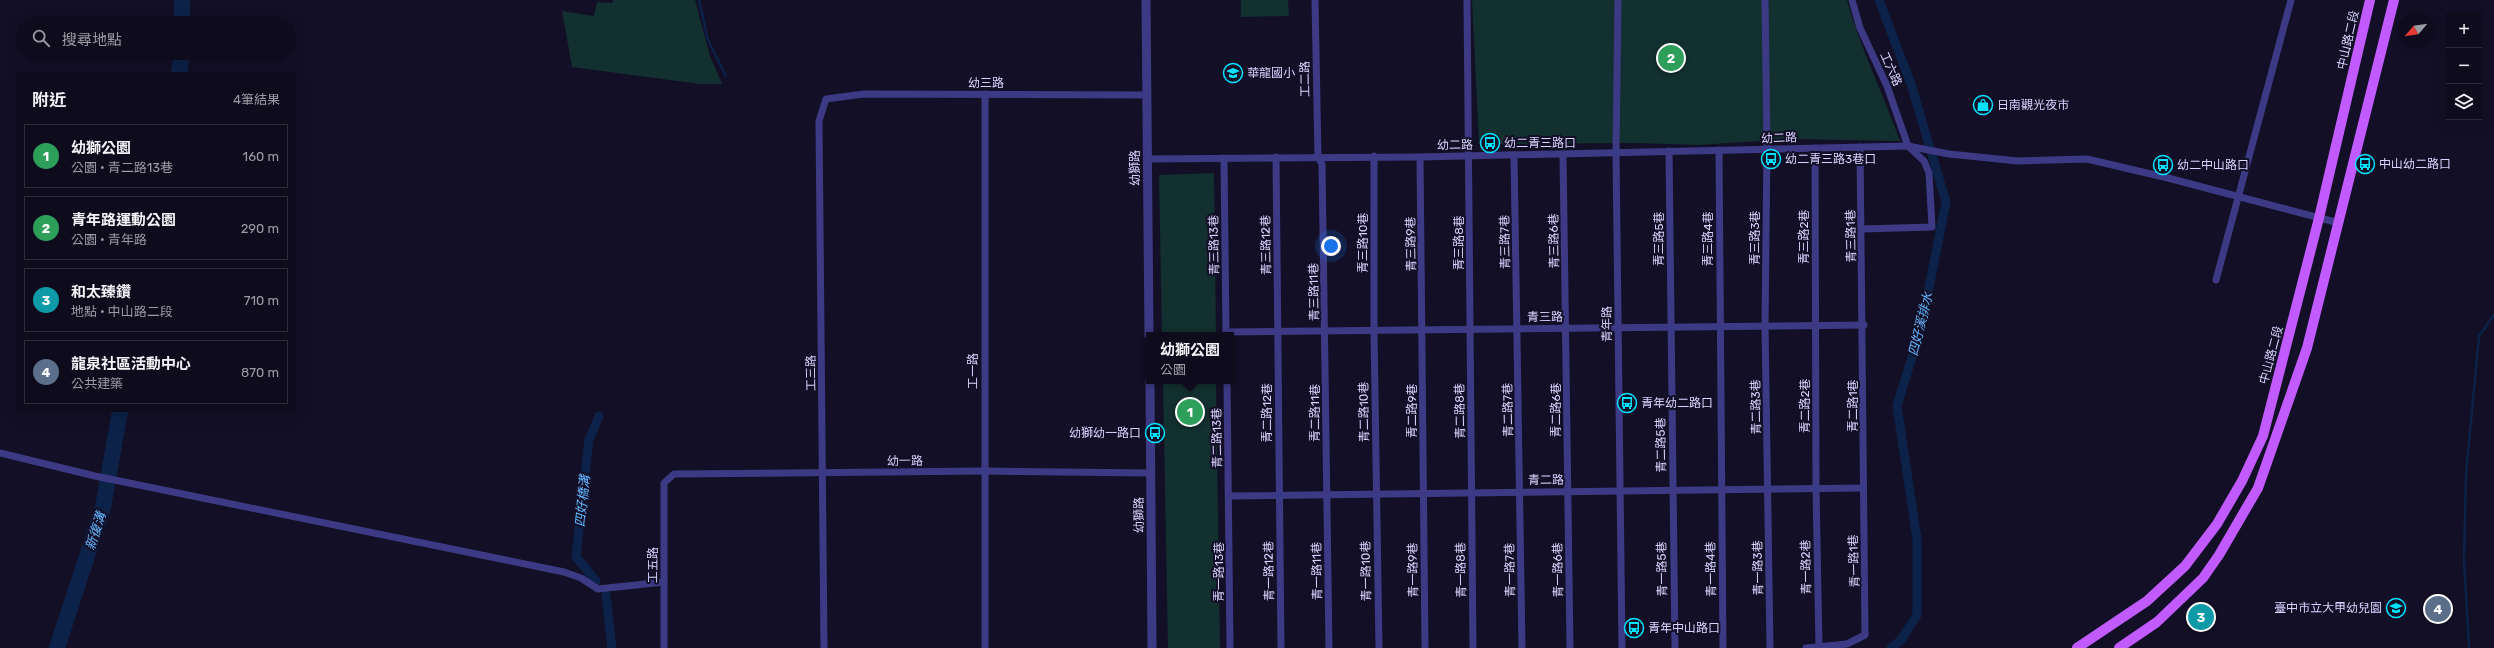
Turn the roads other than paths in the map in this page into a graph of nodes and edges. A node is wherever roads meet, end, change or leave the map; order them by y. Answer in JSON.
{"nodes":[{"id":1,"x":1146,"y":0,"type":"edge"},
{"id":2,"x":1315,"y":0,"type":"edge"},
{"id":3,"x":1467,"y":0,"type":"edge"},
{"id":4,"x":1618,"y":0,"type":"edge"},
{"id":5,"x":1765,"y":0,"type":"edge"},
{"id":6,"x":1852,"y":0,"type":"edge"},
{"id":7,"x":2291,"y":0,"type":"edge"},
{"id":8,"x":2370,"y":0,"type":"edge"},
{"id":9,"x":2394,"y":0,"type":"edge"},
{"id":10,"x":986,"y":94,"type":"junction"},
{"id":11,"x":1147,"y":95,"type":"junction"},
{"id":12,"x":826,"y":99,"type":"joint"},
{"id":13,"x":1908,"y":146,"type":"junction"},
{"id":14,"x":1815,"y":148,"type":"junction"},
{"id":15,"x":1860,"y":148,"type":"junction"},
{"id":16,"x":1719,"y":150,"type":"junction"},
{"id":17,"x":1766,"y":150,"type":"junction"},
{"id":18,"x":1669,"y":151,"type":"junction"},
{"id":19,"x":1616,"y":152,"type":"junction"},
{"id":20,"x":1563,"y":154,"type":"junction"},
{"id":21,"x":1514,"y":155,"type":"junction"},
{"id":22,"x":1374,"y":156,"type":"junction"},
{"id":23,"x":1469,"y":156,"type":"junction"},
{"id":24,"x":1276,"y":157,"type":"junction"},
{"id":25,"x":1318,"y":157,"type":"junction"},
{"id":26,"x":1420,"y":157,"type":"junction"},
{"id":27,"x":1224,"y":158,"type":"junction"},
{"id":28,"x":1147,"y":160,"type":"junction"},
{"id":29,"x":2239,"y":196,"type":"junction"},
{"id":30,"x":2320,"y":218,"type":"junction"},
{"id":31,"x":2339,"y":223,"type":"junction"},
{"id":32,"x":1862,"y":229,"type":"junction"},
{"id":33,"x":2216,"y":280,"type":"dead end"},
{"id":34,"x":1816,"y":325,"type":"junction"},
{"id":35,"x":1864,"y":325,"type":"junction"},
{"id":36,"x":1618,"y":326,"type":"junction"},
{"id":37,"x":1765,"y":326,"type":"junction"},
{"id":38,"x":1670,"y":327,"type":"junction"},
{"id":39,"x":1719,"y":327,"type":"junction"},
{"id":40,"x":1566,"y":328,"type":"junction"},
{"id":41,"x":1517,"y":329,"type":"junction"},
{"id":42,"x":1423,"y":330,"type":"junction"},
{"id":43,"x":1470,"y":330,"type":"junction"},
{"id":44,"x":1326,"y":331,"type":"junction"},
{"id":45,"x":1374,"y":331,"type":"junction"},
{"id":46,"x":1149,"y":332,"type":"edge"},
{"id":47,"x":1226,"y":332,"type":"edge"},
{"id":48,"x":1278,"y":332,"type":"junction"},
{"id":49,"x":1234,"y":334,"type":"edge"},
{"id":50,"x":1150,"y":384,"type":"edge"},
{"id":51,"x":1226,"y":384,"type":"edge"},
{"id":52,"x":0,"y":453,"type":"edge"},
{"id":53,"x":984,"y":471,"type":"junction"},
{"id":54,"x":823,"y":473,"type":"junction"},
{"id":55,"x":1150,"y":473,"type":"junction"},
{"id":56,"x":664,"y":483,"type":"joint"},
{"id":57,"x":1768,"y":488,"type":"junction"},
{"id":58,"x":1816,"y":488,"type":"junction"},
{"id":59,"x":1864,"y":488,"type":"junction"},
{"id":60,"x":1721,"y":489,"type":"junction"},
{"id":61,"x":1619,"y":490,"type":"junction"},
{"id":62,"x":1672,"y":490,"type":"junction"},
{"id":63,"x":1422,"y":491,"type":"junction"},
{"id":64,"x":1567,"y":491,"type":"junction"},
{"id":65,"x":1471,"y":492,"type":"junction"},
{"id":66,"x":1520,"y":492,"type":"junction"},
{"id":67,"x":1376,"y":493,"type":"junction"},
{"id":68,"x":1327,"y":494,"type":"junction"},
{"id":69,"x":1278,"y":495,"type":"junction"},
{"id":70,"x":1229,"y":496,"type":"junction"},
{"id":71,"x":664,"y":582,"type":"junction"},
{"id":72,"x":1819,"y":647,"type":"junction"},
{"id":73,"x":2082,"y":647,"type":"edge"},
{"id":74,"x":664,"y":648,"type":"edge"},
{"id":75,"x":824,"y":648,"type":"edge"},
{"id":76,"x":985,"y":648,"type":"edge"},
{"id":77,"x":1152,"y":648,"type":"edge"},
{"id":78,"x":1230,"y":648,"type":"edge"},
{"id":79,"x":1281,"y":648,"type":"edge"},
{"id":80,"x":1329,"y":648,"type":"edge"},
{"id":81,"x":1379,"y":648,"type":"edge"},
{"id":82,"x":1426,"y":648,"type":"edge"},
{"id":83,"x":1473,"y":648,"type":"edge"},
{"id":84,"x":1522,"y":648,"type":"edge"},
{"id":85,"x":1570,"y":648,"type":"edge"},
{"id":86,"x":1622,"y":648,"type":"edge"},
{"id":87,"x":1675,"y":648,"type":"edge"},
{"id":88,"x":1723,"y":648,"type":"edge"},
{"id":89,"x":1770,"y":648,"type":"edge"},
{"id":90,"x":1806,"y":648,"type":"edge"},
{"id":91,"x":2119,"y":648,"type":"edge"}],
"edges":[{"from":1,"to":11,"type":"street","name":"幼獅路"},
{"from":2,"to":25,"type":"street","name":"工二路"},
{"from":3,"to":23,"type":"street","name":"青三路8巷"},
{"from":4,"to":19,"type":"street","name":"青年路"},
{"from":5,"to":17,"type":"street","name":"青三路3巷"},
{"from":6,"to":13,"type":"street","name":"工六路"},
{"from":7,"to":29,"type":"street"},
{"from":8,"to":30,"type":"main road","name":"中山路二段"},
{"from":9,"to":31,"type":"main road"},
{"from":10,"to":11,"type":"street","name":"幼三路"},
{"from":10,"to":12,"type":"street","name":"幼三路"},
{"from":10,"to":53,"type":"street","name":"工一路"},
{"from":11,"to":28,"type":"street","name":"幼獅路"},
{"from":12,"to":54,"type":"street","name":"工三路"},
{"from":13,"to":15,"type":"street","name":"幼二路"},
{"from":13,"to":29,"type":"street","name":"幼二路"},
{"from":13,"to":32,"type":"street"},
{"from":14,"to":15,"type":"street","name":"幼二路"},
{"from":14,"to":17,"type":"street","name":"幼二路"},
{"from":14,"to":34,"type":"street","name":"青三路2巷"},
{"from":15,"to":32,"type":"street","name":"青三路1巷"},
{"from":16,"to":17,"type":"street","name":"幼二路"},
{"from":16,"to":18,"type":"street","name":"幼二路"},
{"from":16,"to":39,"type":"street","name":"青三路4巷"},
{"from":17,"to":37,"type":"street","name":"青三路3巷"},
{"from":18,"to":19,"type":"street","name":"幼二路"},
{"from":18,"to":38,"type":"street","name":"青三路5巷"},
{"from":19,"to":20,"type":"street","name":"幼二路"},
{"from":19,"to":36,"type":"street","name":"青年路"},
{"from":20,"to":21,"type":"street","name":"幼二路"},
{"from":20,"to":40,"type":"street","name":"青三路6巷"},
{"from":21,"to":23,"type":"street","name":"幼二路"},
{"from":21,"to":41,"type":"street","name":"青三路7巷"},
{"from":22,"to":25,"type":"street","name":"幼二路"},
{"from":22,"to":26,"type":"street","name":"幼二路"},
{"from":22,"to":45,"type":"street","name":"青三路10巷"},
{"from":23,"to":26,"type":"street","name":"幼二路"},
{"from":23,"to":43,"type":"street","name":"青三路8巷"},
{"from":24,"to":25,"type":"street","name":"幼二路"},
{"from":24,"to":27,"type":"street","name":"幼二路"},
{"from":24,"to":48,"type":"street","name":"青三路12巷"},
{"from":25,"to":44,"type":"street","name":"青三路11巷"},
{"from":26,"to":42,"type":"street","name":"青三路9巷"},
{"from":27,"to":28,"type":"street","name":"幼二路"},
{"from":27,"to":47,"type":"street","name":"青三路13巷"},
{"from":28,"to":46,"type":"street","name":"幼獅路"},
{"from":29,"to":30,"type":"street","name":"幼二路"},
{"from":29,"to":33,"type":"street"},
{"from":30,"to":31,"type":"street","name":"幼二路"},
{"from":30,"to":73,"type":"main road","name":"中山路二段"},
{"from":31,"to":91,"type":"main road"},
{"from":32,"to":35,"type":"street","name":"青三路1巷"},
{"from":34,"to":35,"type":"street","name":"青三路"},
{"from":34,"to":37,"type":"street","name":"青三路"},
{"from":34,"to":58,"type":"street","name":"青二路2巷"},
{"from":35,"to":59,"type":"street","name":"青二路1巷"},
{"from":36,"to":38,"type":"street","name":"青三路"},
{"from":36,"to":40,"type":"street","name":"青三路"},
{"from":36,"to":61,"type":"street","name":"青年路"},
{"from":37,"to":39,"type":"street","name":"青三路"},
{"from":37,"to":57,"type":"street","name":"青二路3巷"},
{"from":38,"to":39,"type":"street","name":"青三路"},
{"from":38,"to":62,"type":"street","name":"青二路5巷"},
{"from":39,"to":60,"type":"street","name":"青三路4巷"},
{"from":40,"to":41,"type":"street","name":"青三路"},
{"from":40,"to":64,"type":"street","name":"青二路6巷"},
{"from":41,"to":43,"type":"street","name":"青三路"},
{"from":41,"to":66,"type":"street","name":"青二路7巷"},
{"from":42,"to":43,"type":"street","name":"青三路"},
{"from":42,"to":45,"type":"street","name":"青三路"},
{"from":42,"to":63,"type":"street","name":"青二路9巷"},
{"from":43,"to":65,"type":"street","name":"青二路8巷"},
{"from":44,"to":45,"type":"street","name":"青三路"},
{"from":44,"to":48,"type":"street","name":"青三路"},
{"from":44,"to":68,"type":"street","name":"青二路11巷"},
{"from":45,"to":67,"type":"street","name":"青二路10巷"},
{"from":48,"to":49,"type":"street","name":"青三路"},
{"from":48,"to":69,"type":"street","name":"青二路12巷"},
{"from":50,"to":55,"type":"street","name":"幼獅路"},
{"from":51,"to":70,"type":"street","name":"青二路13巷"},
{"from":52,"to":71,"type":"street"},
{"from":53,"to":54,"type":"street","name":"幼一路"},
{"from":53,"to":55,"type":"street","name":"幼一路"},
{"from":53,"to":76,"type":"street","name":"工一路"},
{"from":54,"to":56,"type":"street","name":"幼一路"},
{"from":54,"to":75,"type":"street","name":"工三路"},
{"from":55,"to":77,"type":"street","name":"幼獅路"},
{"from":56,"to":71,"type":"street","name":"工五路"},
{"from":57,"to":58,"type":"street","name":"青二路"},
{"from":57,"to":60,"type":"street","name":"青二路"},
{"from":57,"to":89,"type":"street","name":"青一路3巷"},
{"from":58,"to":59,"type":"street","name":"青二路"},
{"from":58,"to":72,"type":"street","name":"青一路2巷"},
{"from":59,"to":72,"type":"street","name":"青一路1巷"},
{"from":60,"to":62,"type":"street","name":"青二路"},
{"from":60,"to":88,"type":"street","name":"青一路4巷"},
{"from":61,"to":62,"type":"street","name":"青二路"},
{"from":61,"to":64,"type":"street","name":"青二路"},
{"from":61,"to":86,"type":"street","name":"青年路"},
{"from":62,"to":87,"type":"street","name":"青一路5巷"},
{"from":63,"to":65,"type":"street","name":"青二路"},
{"from":63,"to":67,"type":"street","name":"青二路"},
{"from":63,"to":82,"type":"street","name":"青一路9巷"},
{"from":64,"to":66,"type":"street","name":"青二路"},
{"from":64,"to":85,"type":"street","name":"青一路6巷"},
{"from":65,"to":66,"type":"street","name":"青二路"},
{"from":65,"to":83,"type":"street","name":"青一路8巷"},
{"from":66,"to":84,"type":"street","name":"青一路7巷"},
{"from":67,"to":68,"type":"street","name":"青二路"},
{"from":67,"to":81,"type":"street","name":"青一路10巷"},
{"from":68,"to":69,"type":"street","name":"青二路"},
{"from":68,"to":80,"type":"street","name":"青一路11巷"},
{"from":69,"to":70,"type":"street","name":"青二路"},
{"from":69,"to":79,"type":"street","name":"青一路12巷"},
{"from":70,"to":78,"type":"street","name":"青一路13巷"},
{"from":71,"to":74,"type":"street","name":"工五路"},
{"from":72,"to":90,"type":"street"}]}
